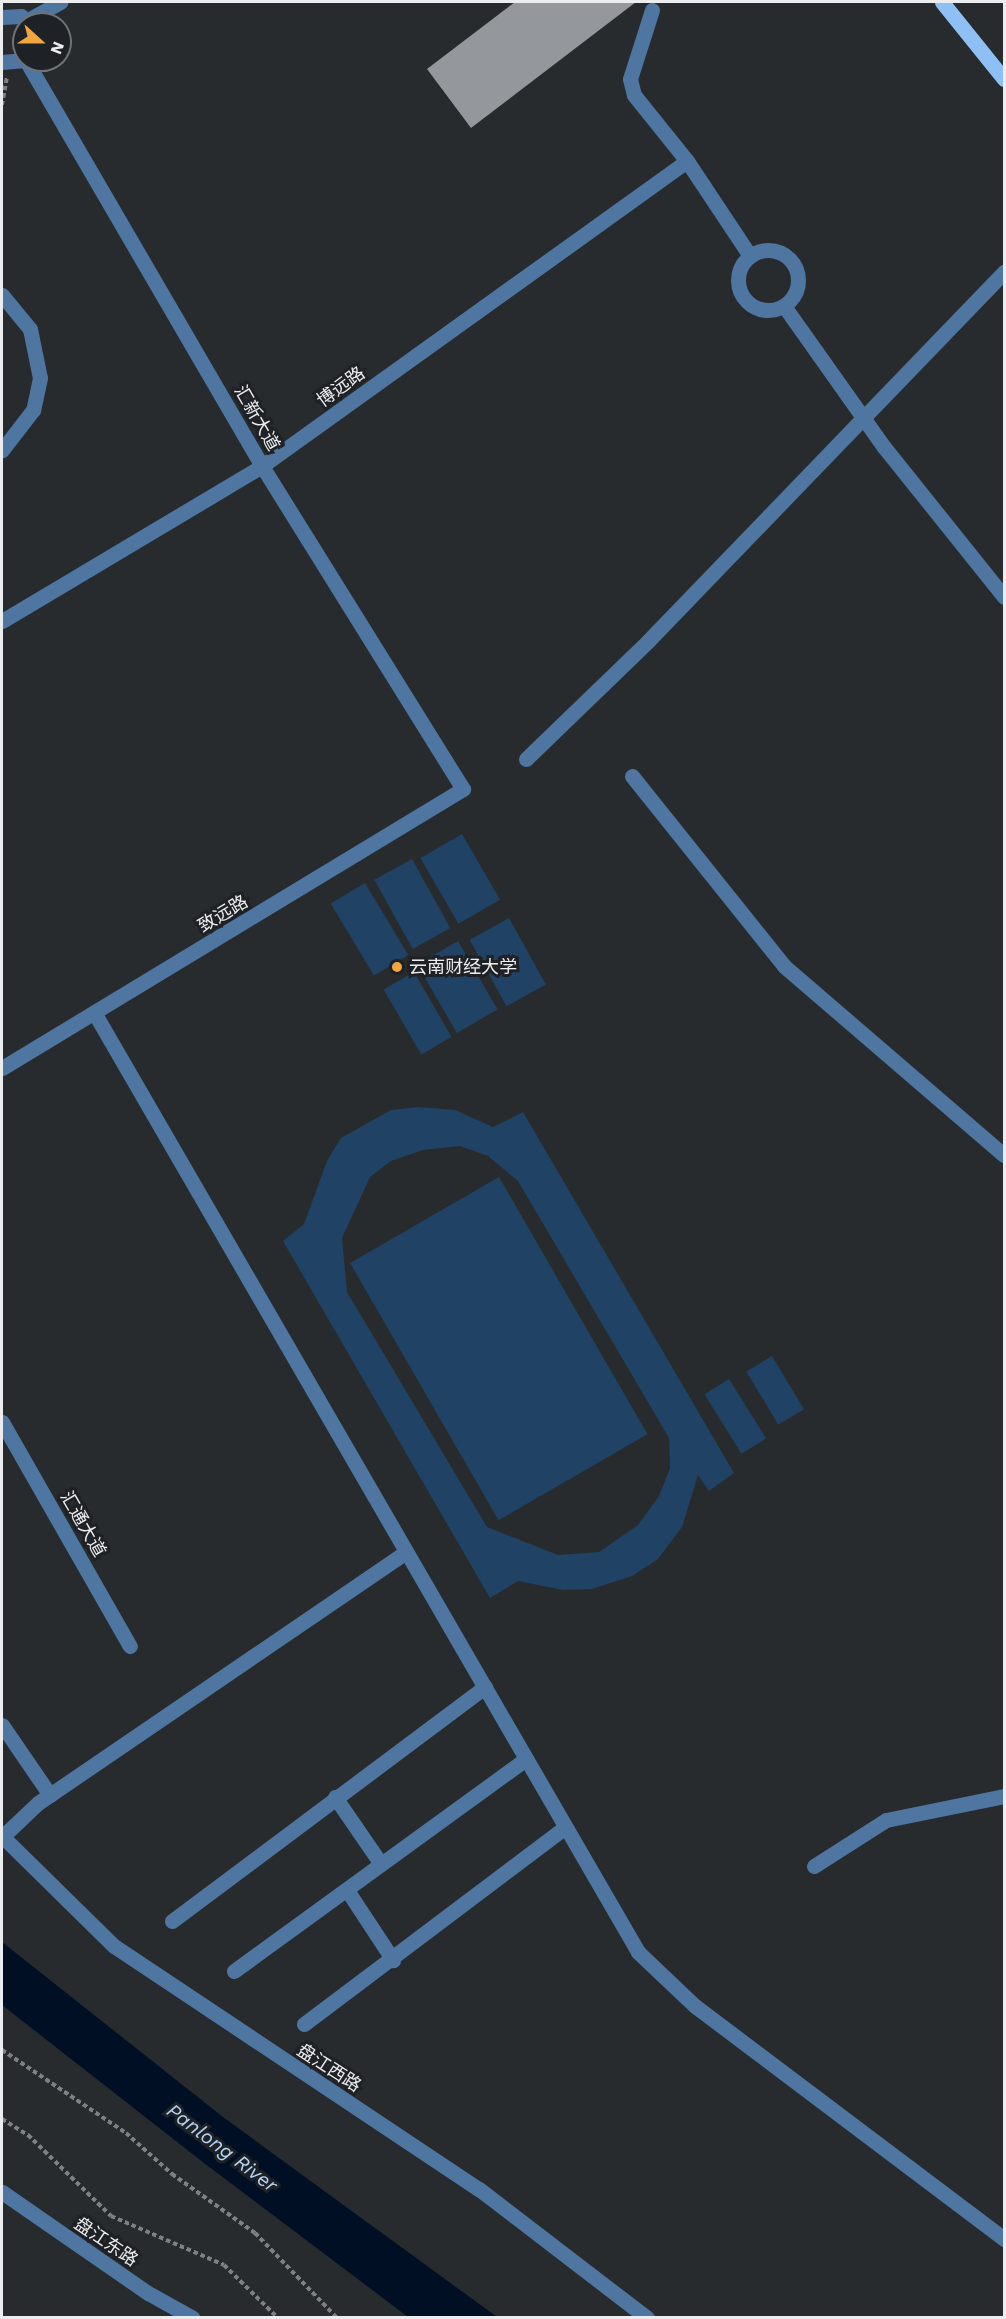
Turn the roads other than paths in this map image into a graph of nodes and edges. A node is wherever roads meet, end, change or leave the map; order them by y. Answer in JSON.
{"nodes":[{"id":1,"x":60,"y":2,"type":"edge"},
{"id":2,"x":942,"y":2,"type":"edge"},
{"id":3,"x":652,"y":10,"type":"dead end"},
{"id":4,"x":45,"y":12,"type":"edge"},
{"id":5,"x":33,"y":72,"type":"edge"},
{"id":6,"x":1005,"y":79,"type":"edge"},
{"id":7,"x":687,"y":161,"type":"junction"},
{"id":8,"x":750,"y":256,"type":"junction"},
{"id":9,"x":1005,"y":272,"type":"edge"},
{"id":10,"x":2,"y":295,"type":"edge"},
{"id":11,"x":784,"y":306,"type":"junction"},
{"id":12,"x":866,"y":418,"type":"junction"},
{"id":13,"x":2,"y":450,"type":"edge"},
{"id":14,"x":262,"y":466,"type":"junction"},
{"id":15,"x":1005,"y":597,"type":"edge"},
{"id":16,"x":2,"y":621,"type":"edge"},
{"id":17,"x":526,"y":759,"type":"dead end"},
{"id":18,"x":632,"y":776,"type":"dead end"},
{"id":19,"x":463,"y":789,"type":"joint"},
{"id":20,"x":95,"y":1014,"type":"junction"},
{"id":21,"x":2,"y":1068,"type":"edge"},
{"id":22,"x":1005,"y":1155,"type":"edge"},
{"id":23,"x":2,"y":1422,"type":"edge"},
{"id":24,"x":406,"y":1552,"type":"junction"},
{"id":25,"x":130,"y":1646,"type":"dead end"},
{"id":26,"x":485,"y":1687,"type":"junction"},
{"id":27,"x":2,"y":1725,"type":"edge"},
{"id":28,"x":526,"y":1759,"type":"junction"},
{"id":29,"x":50,"y":1795,"type":"junction"},
{"id":30,"x":1004,"y":1796,"type":"edge"},
{"id":31,"x":335,"y":1797,"type":"junction"},
{"id":32,"x":563,"y":1829,"type":"junction"},
{"id":33,"x":2,"y":1837,"type":"edge"},
{"id":34,"x":381,"y":1864,"type":"junction"},
{"id":35,"x":814,"y":1866,"type":"dead end"},
{"id":36,"x":346,"y":1890,"type":"junction"},
{"id":37,"x":172,"y":1921,"type":"dead end"},
{"id":38,"x":393,"y":1960,"type":"junction"},
{"id":39,"x":234,"y":1971,"type":"dead end"},
{"id":40,"x":304,"y":2024,"type":"dead end"},
{"id":41,"x":2,"y":2192,"type":"edge"},
{"id":42,"x":1005,"y":2239,"type":"edge"},
{"id":43,"x":193,"y":2318,"type":"edge"},
{"id":44,"x":647,"y":2318,"type":"edge"}],
"edges":[{"from":1,"to":4,"type":"street"},
{"from":2,"to":6,"type":"main road"},
{"from":3,"to":7,"type":"street"},
{"from":5,"to":14,"type":"street","name":"汇新大道"},
{"from":7,"to":8,"type":"street"},
{"from":7,"to":14,"type":"street","name":"博远路"},
{"from":8,"to":11,"type":"street"},
{"from":8,"to":11,"type":"street"},
{"from":9,"to":12,"type":"street"},
{"from":10,"to":13,"type":"street"},
{"from":11,"to":12,"type":"street"},
{"from":12,"to":15,"type":"street"},
{"from":12,"to":17,"type":"street"},
{"from":14,"to":16,"type":"street","name":"博远路"},
{"from":14,"to":19,"type":"street","name":"汇新大道"},
{"from":18,"to":22,"type":"street"},
{"from":19,"to":20,"type":"street","name":"致远路"},
{"from":20,"to":21,"type":"street","name":"致远路"},
{"from":20,"to":24,"type":"street"},
{"from":23,"to":25,"type":"street","name":"汇通大道"},
{"from":24,"to":26,"type":"street"},
{"from":24,"to":29,"type":"street"},
{"from":26,"to":28,"type":"street"},
{"from":26,"to":31,"type":"street"},
{"from":27,"to":29,"type":"street"},
{"from":28,"to":32,"type":"street"},
{"from":28,"to":34,"type":"street"},
{"from":29,"to":33,"type":"street"},
{"from":30,"to":35,"type":"street"},
{"from":31,"to":34,"type":"street"},
{"from":31,"to":37,"type":"street"},
{"from":32,"to":38,"type":"street"},
{"from":32,"to":42,"type":"street"},
{"from":33,"to":44,"type":"street","name":"盘江西路"},
{"from":34,"to":36,"type":"street"},
{"from":36,"to":38,"type":"street"},
{"from":36,"to":39,"type":"street"},
{"from":38,"to":40,"type":"street"},
{"from":41,"to":43,"type":"street","name":"盘江东路"}]}
